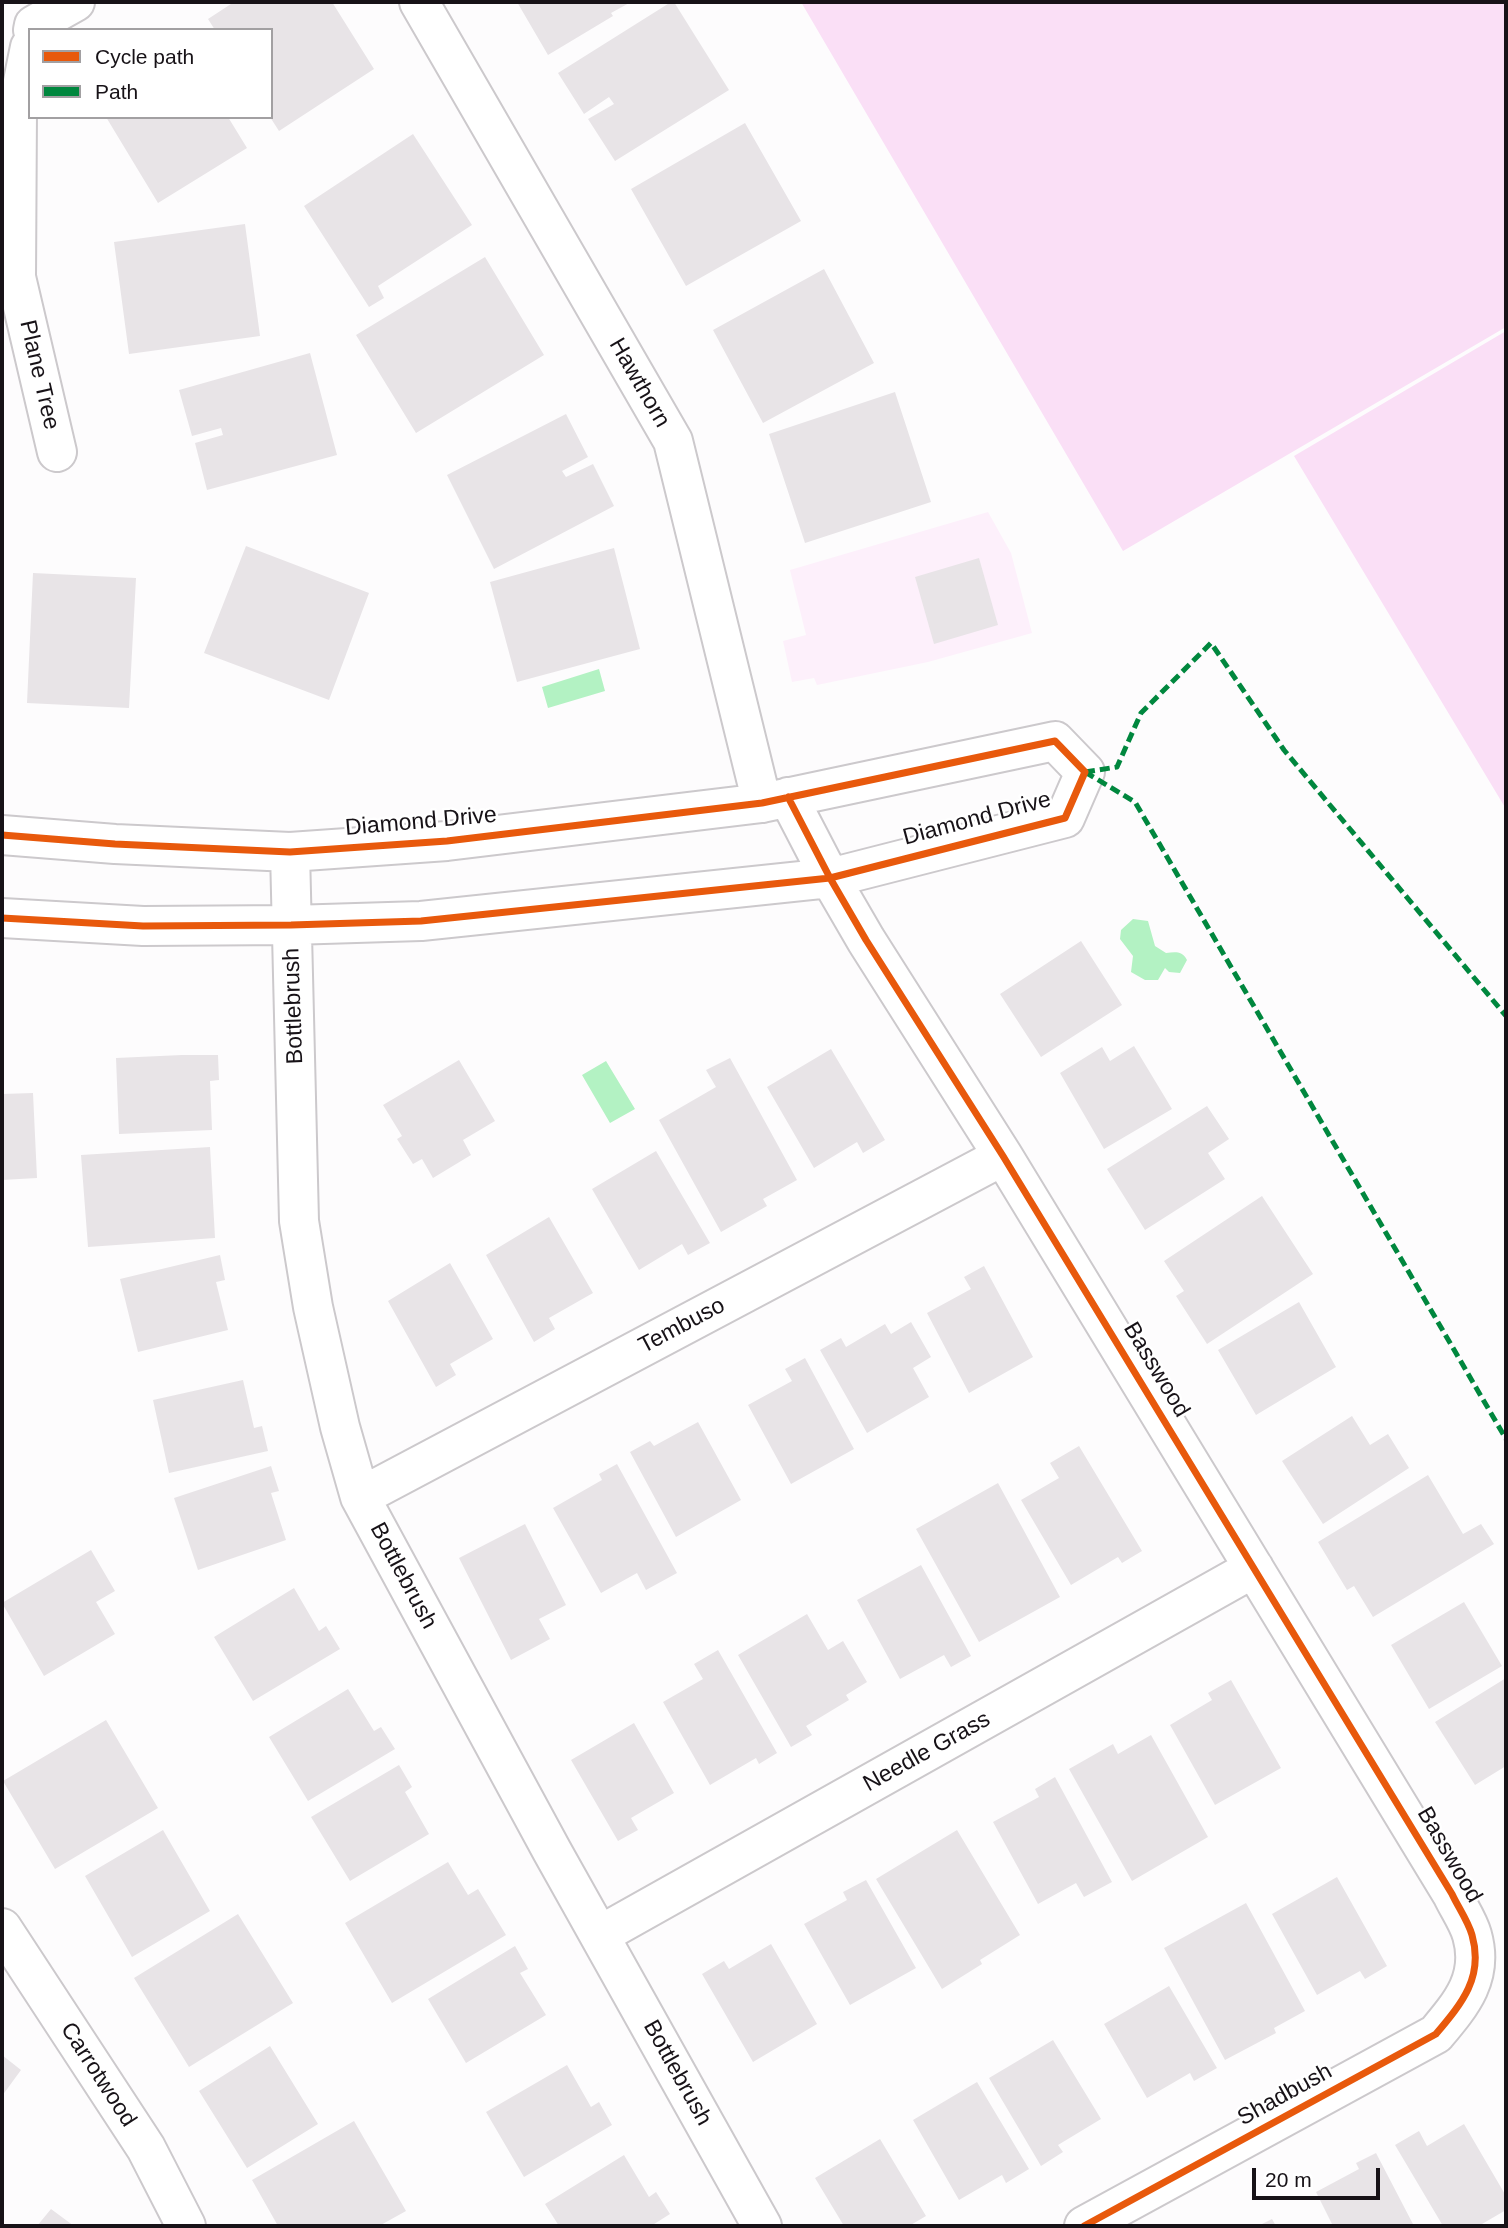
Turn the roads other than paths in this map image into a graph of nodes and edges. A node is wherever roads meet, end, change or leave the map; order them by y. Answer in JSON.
{"nodes":[{"id":1,"x":75,"y":2,"type":"edge"},
{"id":2,"x":419,"y":2,"type":"edge"},
{"id":3,"x":33,"y":28,"type":"edge"},
{"id":4,"x":28,"y":57,"type":"edge"},
{"id":5,"x":57,"y":452,"type":"dead end"},
{"id":6,"x":775,"y":800,"type":"junction"},
{"id":7,"x":2,"y":835,"type":"edge"},
{"id":8,"x":290,"y":852,"type":"junction"},
{"id":9,"x":830,"y":878,"type":"junction"},
{"id":10,"x":2,"y":918,"type":"edge"},
{"id":11,"x":291,"y":925,"type":"junction"},
{"id":12,"x":1003,"y":1156,"type":"junction"},
{"id":13,"x":360,"y":1497,"type":"junction"},
{"id":14,"x":1254,"y":1568,"type":"junction"},
{"id":15,"x":2,"y":1928,"type":"edge"},
{"id":16,"x":600,"y":1935,"type":"junction"},
{"id":17,"x":1476,"y":1968,"type":"joint"},
{"id":18,"x":186,"y":2226,"type":"edge"},
{"id":19,"x":762,"y":2226,"type":"edge"},
{"id":20,"x":1084,"y":2226,"type":"edge"}],
"edges":[{"from":1,"to":3,"type":"street"},
{"from":2,"to":6,"type":"street","name":"Hawthorn"},
{"from":4,"to":5,"type":"street","name":"Plane Tree"},
{"from":6,"to":8,"type":"street","name":"Diamond Drive"},
{"from":6,"to":9,"type":"street","name":"Basswood"},
{"from":6,"to":9,"type":"street","name":"Diamond Drive"},
{"from":7,"to":8,"type":"street","name":"Diamond Drive"},
{"from":8,"to":11,"type":"street","name":"Bottlebrush"},
{"from":9,"to":11,"type":"street","name":"Diamond Drive"},
{"from":9,"to":12,"type":"street","name":"Basswood"},
{"from":10,"to":11,"type":"street","name":"Diamond Drive"},
{"from":11,"to":13,"type":"street","name":"Bottlebrush"},
{"from":12,"to":13,"type":"street","name":"Tembuso"},
{"from":12,"to":14,"type":"street","name":"Basswood"},
{"from":13,"to":16,"type":"street","name":"Bottlebrush"},
{"from":14,"to":16,"type":"street","name":"Needle Grass"},
{"from":14,"to":17,"type":"street","name":"Basswood"},
{"from":15,"to":18,"type":"street","name":"Carrotwood"},
{"from":16,"to":19,"type":"street","name":"Bottlebrush"},
{"from":17,"to":20,"type":"street","name":"Shadbush"}]}
